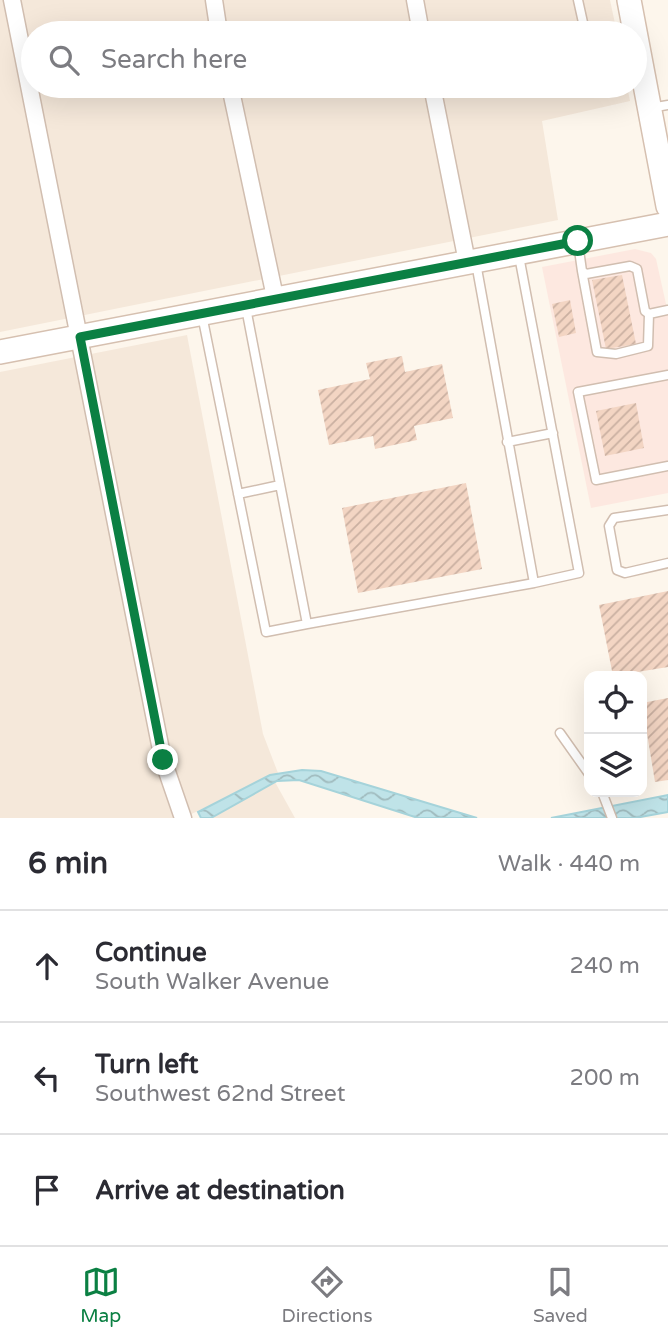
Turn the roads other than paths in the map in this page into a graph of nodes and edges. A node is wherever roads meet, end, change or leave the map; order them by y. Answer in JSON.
{"nodes":[{"id":1,"x":12,"y":0,"type":"edge"},
{"id":2,"x":214,"y":0,"type":"edge"},
{"id":3,"x":415,"y":0,"type":"edge"},
{"id":4,"x":578,"y":0,"type":"edge"},
{"id":5,"x":629,"y":0,"type":"edge"},
{"id":6,"x":217,"y":21,"type":"edge"},
{"id":7,"x":419,"y":21,"type":"edge"},
{"id":8,"x":583,"y":21,"type":"edge"},
{"id":9,"x":635,"y":21,"type":"edge"},
{"id":10,"x":21,"y":45,"type":"edge"},
{"id":11,"x":647,"y":64,"type":"edge"},
{"id":12,"x":32,"y":98,"type":"edge"},
{"id":13,"x":233,"y":98,"type":"edge"},
{"id":14,"x":435,"y":98,"type":"edge"},
{"id":15,"x":659,"y":106,"type":"edge"},
{"id":16,"x":664,"y":165,"type":"edge"},
{"id":17,"x":668,"y":206,"type":"edge"},
{"id":18,"x":668,"y":224,"type":"edge"},
{"id":19,"x":578,"y":241,"type":"junction"},
{"id":20,"x":518,"y":252,"type":"junction"},
{"id":21,"x":471,"y":261,"type":"junction"},
{"id":22,"x":582,"y":271,"type":"junction"},
{"id":23,"x":275,"y":297,"type":"junction"},
{"id":24,"x":245,"y":304,"type":"junction"},
{"id":25,"x":668,"y":310,"type":"edge"},
{"id":26,"x":202,"y":313,"type":"junction"},
{"id":27,"x":649,"y":314,"type":"junction"},
{"id":28,"x":80,"y":337,"type":"junction"},
{"id":29,"x":0,"y":352,"type":"edge"},
{"id":30,"x":668,"y":375,"type":"edge"},
{"id":31,"x":553,"y":433,"type":"junction"},
{"id":32,"x":507,"y":442,"type":"junction"},
{"id":33,"x":668,"y":466,"type":"edge"},
{"id":34,"x":280,"y":485,"type":"junction"},
{"id":35,"x":238,"y":494,"type":"junction"},
{"id":36,"x":668,"y":510,"type":"edge"},
{"id":37,"x":668,"y":563,"type":"edge"},
{"id":38,"x":534,"y":583,"type":"junction"},
{"id":39,"x":307,"y":624,"type":"junction"},
{"id":40,"x":560,"y":733,"type":"dead end"},
{"id":41,"x":584,"y":767,"type":"edge"},
{"id":42,"x":604,"y":797,"type":"edge"},
{"id":43,"x":183,"y":818,"type":"edge"},
{"id":44,"x":612,"y":818,"type":"edge"}],
"edges":[{"from":1,"to":10,"type":"street"},
{"from":2,"to":6,"type":"street"},
{"from":3,"to":7,"type":"street"},
{"from":4,"to":8,"type":"lane"},
{"from":5,"to":9,"type":"main road"},
{"from":11,"to":15,"type":"main road"},
{"from":12,"to":28,"type":"street"},
{"from":13,"to":23,"type":"street"},
{"from":14,"to":21,"type":"street"},
{"from":15,"to":16,"type":"main road"},
{"from":16,"to":17,"type":"main road"},
{"from":18,"to":19,"type":"main road"},
{"from":19,"to":20,"type":"main road"},
{"from":19,"to":22,"type":"lane"},
{"from":20,"to":21,"type":"main road"},
{"from":20,"to":31,"type":"lane"},
{"from":21,"to":23,"type":"main road"},
{"from":21,"to":32,"type":"lane"},
{"from":22,"to":27,"type":"lane"},
{"from":22,"to":27,"type":"lane"},
{"from":23,"to":24,"type":"main road"},
{"from":24,"to":26,"type":"main road"},
{"from":24,"to":34,"type":"lane"},
{"from":25,"to":27,"type":"lane"},
{"from":26,"to":28,"type":"main road"},
{"from":26,"to":35,"type":"lane"},
{"from":28,"to":29,"type":"main road"},
{"from":28,"to":43,"type":"street"},
{"from":30,"to":33,"type":"lane"},
{"from":31,"to":32,"type":"lane"},
{"from":31,"to":38,"type":"lane"},
{"from":32,"to":38,"type":"lane"},
{"from":34,"to":35,"type":"lane"},
{"from":34,"to":39,"type":"lane"},
{"from":35,"to":39,"type":"lane"},
{"from":36,"to":37,"type":"lane"},
{"from":38,"to":39,"type":"lane"},
{"from":40,"to":41,"type":"lane"},
{"from":42,"to":44,"type":"lane"}]}
